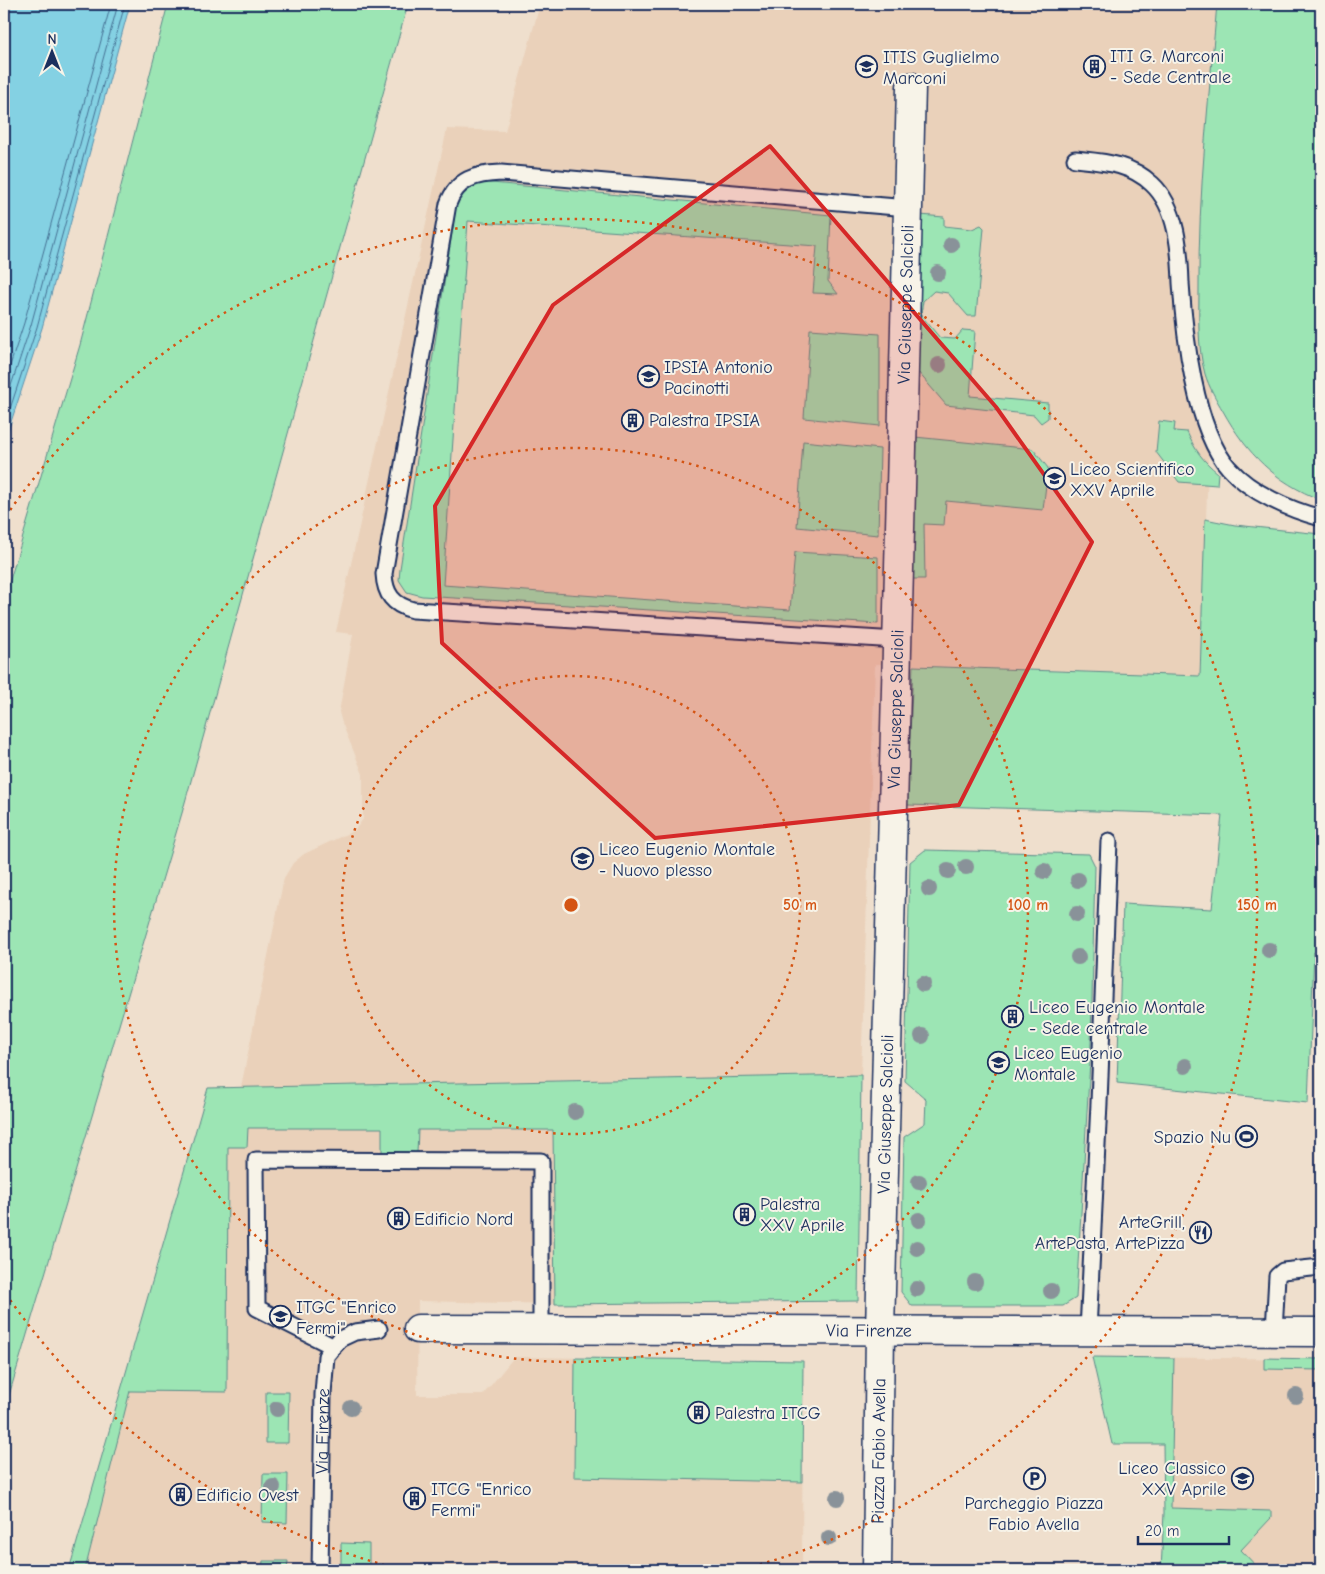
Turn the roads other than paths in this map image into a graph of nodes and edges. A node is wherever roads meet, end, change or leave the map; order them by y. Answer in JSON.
{"nodes":[{"id":1,"x":910,"y":87,"type":"dead end"},
{"id":2,"x":1075,"y":159,"type":"dead end"},
{"id":3,"x":908,"y":208,"type":"junction"},
{"id":4,"x":1321,"y":518,"type":"edge"},
{"id":5,"x":897,"y":640,"type":"junction"},
{"id":6,"x":1109,"y":840,"type":"dead end"},
{"id":7,"x":1321,"y":1267,"type":"edge"},
{"id":8,"x":379,"y":1329,"type":"dead end"},
{"id":9,"x":418,"y":1329,"type":"dead end"},
{"id":10,"x":541,"y":1330,"type":"junction"},
{"id":11,"x":880,"y":1331,"type":"junction"},
{"id":12,"x":1088,"y":1331,"type":"junction"},
{"id":13,"x":1274,"y":1331,"type":"junction"},
{"id":14,"x":1321,"y":1332,"type":"edge"},
{"id":15,"x":332,"y":1346,"type":"junction"},
{"id":16,"x":320,"y":1570,"type":"edge"},
{"id":17,"x":876,"y":1570,"type":"edge"}],
"edges":[{"from":1,"to":3,"type":"street","name":"Via Giuseppe Salcioli"},
{"from":2,"to":4,"type":"lane"},
{"from":3,"to":5,"type":"street","name":"Via Giuseppe Salcioli"},
{"from":3,"to":5,"type":"lane"},
{"from":5,"to":11,"type":"street","name":"Via Giuseppe Salcioli"},
{"from":6,"to":12,"type":"lane"},
{"from":7,"to":13,"type":"lane"},
{"from":8,"to":15,"type":"lane"},
{"from":9,"to":10,"type":"street","name":"Via Firenze"},
{"from":10,"to":11,"type":"street","name":"Via Firenze"},
{"from":10,"to":15,"type":"lane"},
{"from":11,"to":12,"type":"street","name":"Via Firenze"},
{"from":11,"to":17,"type":"street","name":"Piazza Fabio Avella"},
{"from":12,"to":13,"type":"street","name":"Via Firenze"},
{"from":13,"to":14,"type":"street","name":"Via Firenze"},
{"from":15,"to":16,"type":"lane","name":"Via Firenze"}]}
